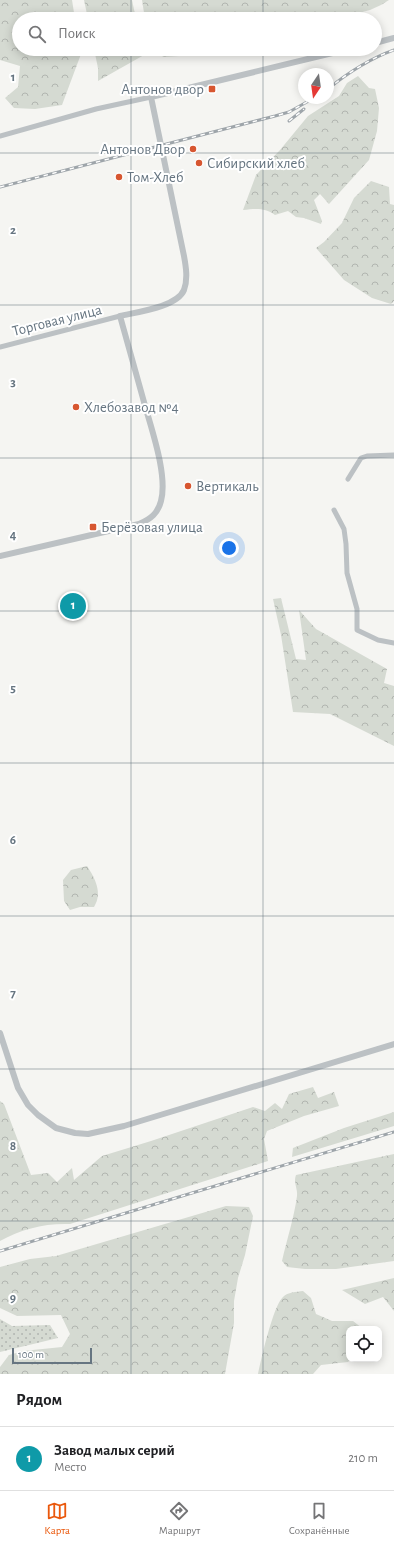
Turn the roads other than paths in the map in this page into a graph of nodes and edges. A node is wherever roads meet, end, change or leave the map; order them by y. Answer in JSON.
{"nodes":[{"id":1,"x":394,"y":38,"type":"edge"},
{"id":2,"x":382,"y":41,"type":"edge"},
{"id":3,"x":320,"y":56,"type":"edge"},
{"id":4,"x":151,"y":97,"type":"junction"},
{"id":5,"x":0,"y":136,"type":"edge"},
{"id":6,"x":120,"y":316,"type":"junction"},
{"id":7,"x":0,"y":347,"type":"edge"},
{"id":8,"x":394,"y":455,"type":"edge"},
{"id":9,"x":348,"y":479,"type":"dead end"},
{"id":10,"x":334,"y":510,"type":"dead end"},
{"id":11,"x":0,"y":556,"type":"edge"},
{"id":12,"x":394,"y":643,"type":"edge"},
{"id":13,"x":0,"y":1033,"type":"edge"},
{"id":14,"x":394,"y":1044,"type":"edge"}],
"edges":[{"from":1,"to":2,"type":"street"},
{"from":3,"to":4,"type":"street"},
{"from":4,"to":5,"type":"street"},
{"from":4,"to":6,"type":"street"},
{"from":6,"to":7,"type":"street","name":"Торговая улица"},
{"from":6,"to":11,"type":"street"},
{"from":8,"to":9,"type":"street"},
{"from":10,"to":12,"type":"street"},
{"from":13,"to":14,"type":"street"}]}
